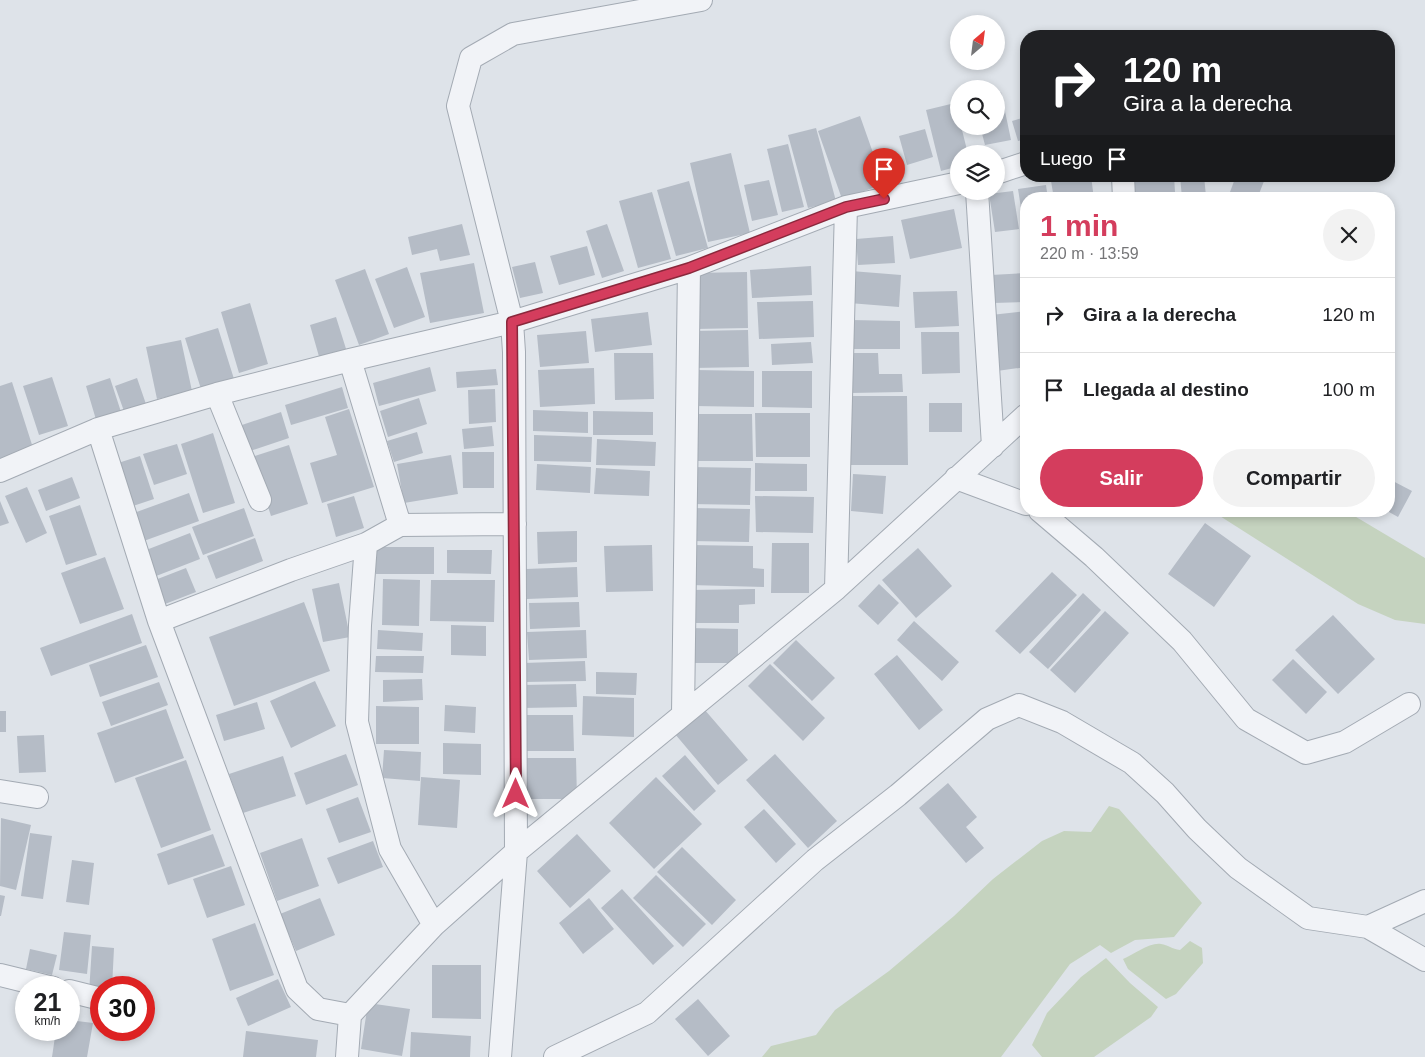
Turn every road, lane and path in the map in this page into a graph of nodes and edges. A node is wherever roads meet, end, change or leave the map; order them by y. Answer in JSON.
{"nodes":[{"id":1,"x":701,"y":0,"type":"edge"},
{"id":2,"x":1020,"y":165,"type":"edge"},
{"id":3,"x":1005,"y":170,"type":"edge"},
{"id":4,"x":950,"y":185,"type":"edge"},
{"id":5,"x":978,"y":200,"type":"edge"},
{"id":6,"x":846,"y":207,"type":"junction"},
{"id":7,"x":689,"y":268,"type":"junction"},
{"id":8,"x":512,"y":322,"type":"junction"},
{"id":9,"x":350,"y":360,"type":"junction"},
{"id":10,"x":218,"y":394,"type":"junction"},
{"id":11,"x":1020,"y":420,"type":"edge"},
{"id":12,"x":98,"y":429,"type":"junction"},
{"id":13,"x":994,"y":446,"type":"junction"},
{"id":14,"x":0,"y":471,"type":"edge"},
{"id":15,"x":956,"y":478,"type":"junction"},
{"id":16,"x":260,"y":500,"type":"dead end"},
{"id":17,"x":1020,"y":502,"type":"edge"},
{"id":18,"x":1047,"y":517,"type":"edge"},
{"id":19,"x":515,"y":524,"type":"junction"},
{"id":20,"x":400,"y":525,"type":"junction"},
{"id":21,"x":366,"y":544,"type":"junction"},
{"id":22,"x":836,"y":589,"type":"junction"},
{"id":23,"x":159,"y":621,"type":"junction"},
{"id":24,"x":1409,"y":704,"type":"dead end"},
{"id":25,"x":683,"y":714,"type":"junction"},
{"id":26,"x":0,"y":791,"type":"edge"},
{"id":27,"x":37,"y":797,"type":"dead end"},
{"id":28,"x":516,"y":852,"type":"junction"},
{"id":29,"x":1425,"y":901,"type":"edge"},
{"id":30,"x":434,"y":926,"type":"junction"},
{"id":31,"x":1368,"y":927,"type":"junction"},
{"id":32,"x":1425,"y":960,"type":"edge"},
{"id":33,"x":0,"y":975,"type":"edge"},
{"id":34,"x":15,"y":979,"type":"edge"},
{"id":35,"x":350,"y":1015,"type":"junction"},
{"id":36,"x":347,"y":1057,"type":"edge"},
{"id":37,"x":500,"y":1057,"type":"edge"},
{"id":38,"x":555,"y":1057,"type":"edge"}],
"edges":[{"from":1,"to":8,"type":"street"},
{"from":2,"to":3,"type":"street"},
{"from":4,"to":6,"type":"street"},
{"from":5,"to":13,"type":"street"},
{"from":6,"to":7,"type":"street"},
{"from":6,"to":22,"type":"street"},
{"from":7,"to":8,"type":"street"},
{"from":7,"to":25,"type":"street"},
{"from":8,"to":9,"type":"street"},
{"from":8,"to":19,"type":"street"},
{"from":9,"to":10,"type":"street"},
{"from":9,"to":20,"type":"street"},
{"from":10,"to":12,"type":"street"},
{"from":10,"to":16,"type":"street"},
{"from":11,"to":13,"type":"street"},
{"from":12,"to":14,"type":"street"},
{"from":12,"to":23,"type":"street"},
{"from":13,"to":15,"type":"street"},
{"from":15,"to":17,"type":"street"},
{"from":15,"to":22,"type":"street"},
{"from":18,"to":24,"type":"street"},
{"from":19,"to":20,"type":"street"},
{"from":19,"to":28,"type":"street"},
{"from":20,"to":21,"type":"street"},
{"from":21,"to":23,"type":"street"},
{"from":21,"to":30,"type":"street"},
{"from":22,"to":25,"type":"street"},
{"from":23,"to":35,"type":"street"},
{"from":25,"to":28,"type":"street"},
{"from":26,"to":27,"type":"street"},
{"from":28,"to":30,"type":"street"},
{"from":28,"to":37,"type":"street"},
{"from":29,"to":31,"type":"street"},
{"from":30,"to":35,"type":"street"},
{"from":31,"to":32,"type":"street"},
{"from":31,"to":38,"type":"street"},
{"from":33,"to":34,"type":"street"},
{"from":35,"to":36,"type":"street"}]}
